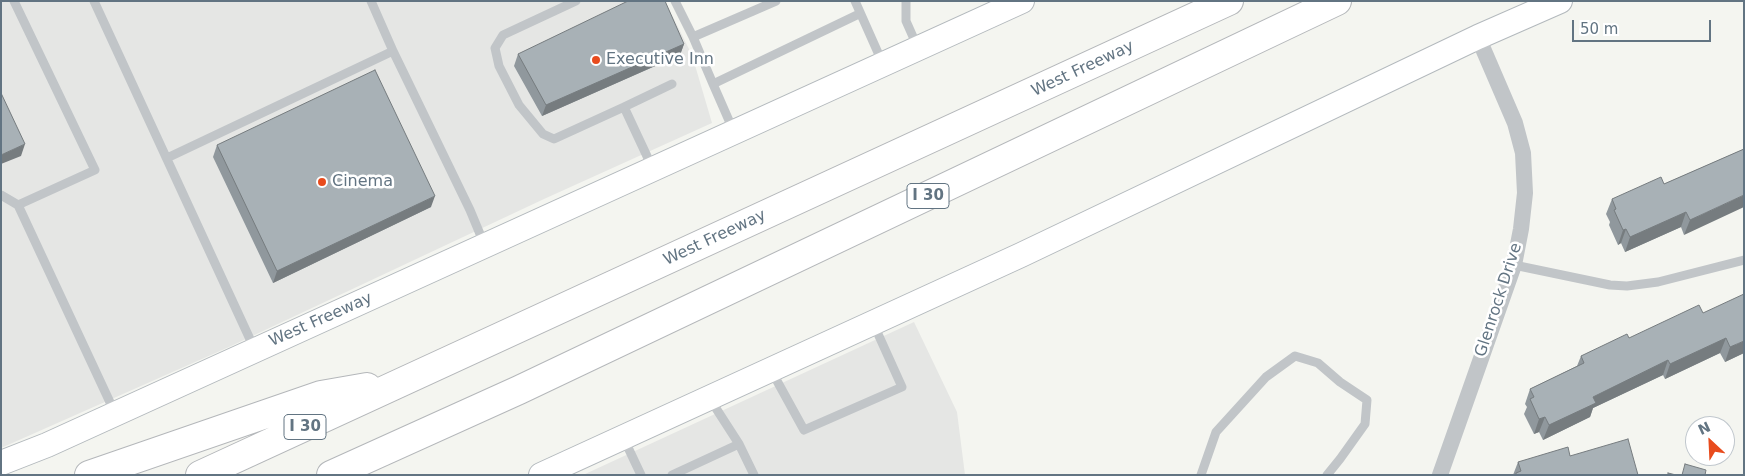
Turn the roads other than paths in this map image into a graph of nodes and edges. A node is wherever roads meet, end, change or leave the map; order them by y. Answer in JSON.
{"nodes":[{"id":1,"x":14,"y":1,"type":"edge"},
{"id":2,"x":94,"y":1,"type":"edge"},
{"id":3,"x":371,"y":1,"type":"edge"},
{"id":4,"x":576,"y":1,"type":"edge"},
{"id":5,"x":675,"y":1,"type":"edge"},
{"id":6,"x":776,"y":1,"type":"edge"},
{"id":7,"x":855,"y":1,"type":"edge"},
{"id":8,"x":906,"y":1,"type":"edge"},
{"id":9,"x":1022,"y":1,"type":"edge"},
{"id":10,"x":1230,"y":1,"type":"edge"},
{"id":11,"x":1337,"y":1,"type":"edge"},
{"id":12,"x":1560,"y":1,"type":"edge"},
{"id":13,"x":860,"y":14,"type":"junction"},
{"id":14,"x":693,"y":37,"type":"junction"},
{"id":15,"x":1478,"y":37,"type":"junction"},
{"id":16,"x":918,"y":48,"type":"junction"},
{"id":17,"x":393,"y":51,"type":"junction"},
{"id":18,"x":883,"y":65,"type":"junction"},
{"id":19,"x":672,"y":84,"type":"dead end"},
{"id":20,"x":713,"y":84,"type":"junction"},
{"id":21,"x":624,"y":106,"type":"junction"},
{"id":22,"x":735,"y":132,"type":"junction"},
{"id":23,"x":167,"y":158,"type":"junction"},
{"id":24,"x":653,"y":169,"type":"junction"},
{"id":25,"x":1,"y":195,"type":"edge"},
{"id":26,"x":18,"y":205,"type":"junction"},
{"id":27,"x":485,"y":246,"type":"junction"},
{"id":28,"x":1744,"y":260,"type":"edge"},
{"id":29,"x":1514,"y":265,"type":"junction"},
{"id":30,"x":873,"y":323,"type":"junction"},
{"id":31,"x":255,"y":350,"type":"junction"},
{"id":32,"x":770,"y":370,"type":"junction"},
{"id":33,"x":410,"y":379,"type":"junction"},
{"id":34,"x":709,"y":398,"type":"junction"},
{"id":35,"x":116,"y":414,"type":"junction"},
{"id":36,"x":440,"y":427,"type":"junction"},
{"id":37,"x":623,"y":437,"type":"junction"},
{"id":38,"x":739,"y":444,"type":"junction"},
{"id":39,"x":1,"y":463,"type":"edge"},
{"id":40,"x":89,"y":475,"type":"edge"},
{"id":41,"x":200,"y":475,"type":"edge"},
{"id":42,"x":331,"y":475,"type":"edge"},
{"id":43,"x":373,"y":475,"type":"edge"},
{"id":44,"x":541,"y":475,"type":"edge"},
{"id":45,"x":641,"y":475,"type":"edge"},
{"id":46,"x":672,"y":475,"type":"edge"},
{"id":47,"x":754,"y":475,"type":"edge"},
{"id":48,"x":1201,"y":475,"type":"edge"},
{"id":49,"x":1327,"y":475,"type":"edge"},
{"id":50,"x":1440,"y":475,"type":"edge"}],
"edges":[{"from":1,"to":26,"type":"lane"},
{"from":2,"to":23,"type":"lane"},
{"from":3,"to":17,"type":"lane"},
{"from":4,"to":21,"type":"lane"},
{"from":5,"to":14,"type":"lane"},
{"from":6,"to":14,"type":"lane"},
{"from":7,"to":13,"type":"lane"},
{"from":8,"to":16,"type":"lane"},
{"from":9,"to":16,"type":"main road","name":"West Freeway"},
{"from":10,"to":33,"type":"highway","name":"West Freeway","number":"I 30"},
{"from":11,"to":36,"type":"highway","number":"I 30"},
{"from":12,"to":15,"type":"main road"},
{"from":13,"to":18,"type":"lane"},
{"from":13,"to":20,"type":"lane"},
{"from":14,"to":20,"type":"lane"},
{"from":15,"to":29,"type":"street","name":"Glenrock Drive"},
{"from":15,"to":30,"type":"main road"},
{"from":16,"to":18,"type":"main road","name":"West Freeway"},
{"from":17,"to":23,"type":"lane"},
{"from":17,"to":27,"type":"lane"},
{"from":18,"to":22,"type":"main road","name":"West Freeway"},
{"from":19,"to":21,"type":"lane"},
{"from":20,"to":22,"type":"lane"},
{"from":21,"to":24,"type":"lane"},
{"from":22,"to":24,"type":"main road","name":"West Freeway"},
{"from":23,"to":31,"type":"lane"},
{"from":24,"to":27,"type":"main road","name":"West Freeway"},
{"from":25,"to":26,"type":"lane"},
{"from":26,"to":35,"type":"lane"},
{"from":27,"to":31,"type":"main road","name":"West Freeway"},
{"from":28,"to":29,"type":"lane"},
{"from":29,"to":50,"type":"street","name":"Glenrock Drive"},
{"from":30,"to":32,"type":"main road"},
{"from":30,"to":32,"type":"lane"},
{"from":31,"to":35,"type":"main road","name":"West Freeway"},
{"from":32,"to":34,"type":"main road"},
{"from":33,"to":40,"type":"highway"},
{"from":33,"to":41,"type":"highway","name":"West Freeway","number":"I 30"},
{"from":34,"to":37,"type":"main road"},
{"from":34,"to":38,"type":"lane"},
{"from":35,"to":39,"type":"main road","name":"West Freeway"},
{"from":36,"to":42,"type":"highway","number":"I 30"},
{"from":36,"to":43,"type":"highway"},
{"from":37,"to":44,"type":"main road"},
{"from":37,"to":45,"type":"lane"},
{"from":38,"to":46,"type":"lane"},
{"from":38,"to":47,"type":"lane"},
{"from":48,"to":49,"type":"lane"}]}
